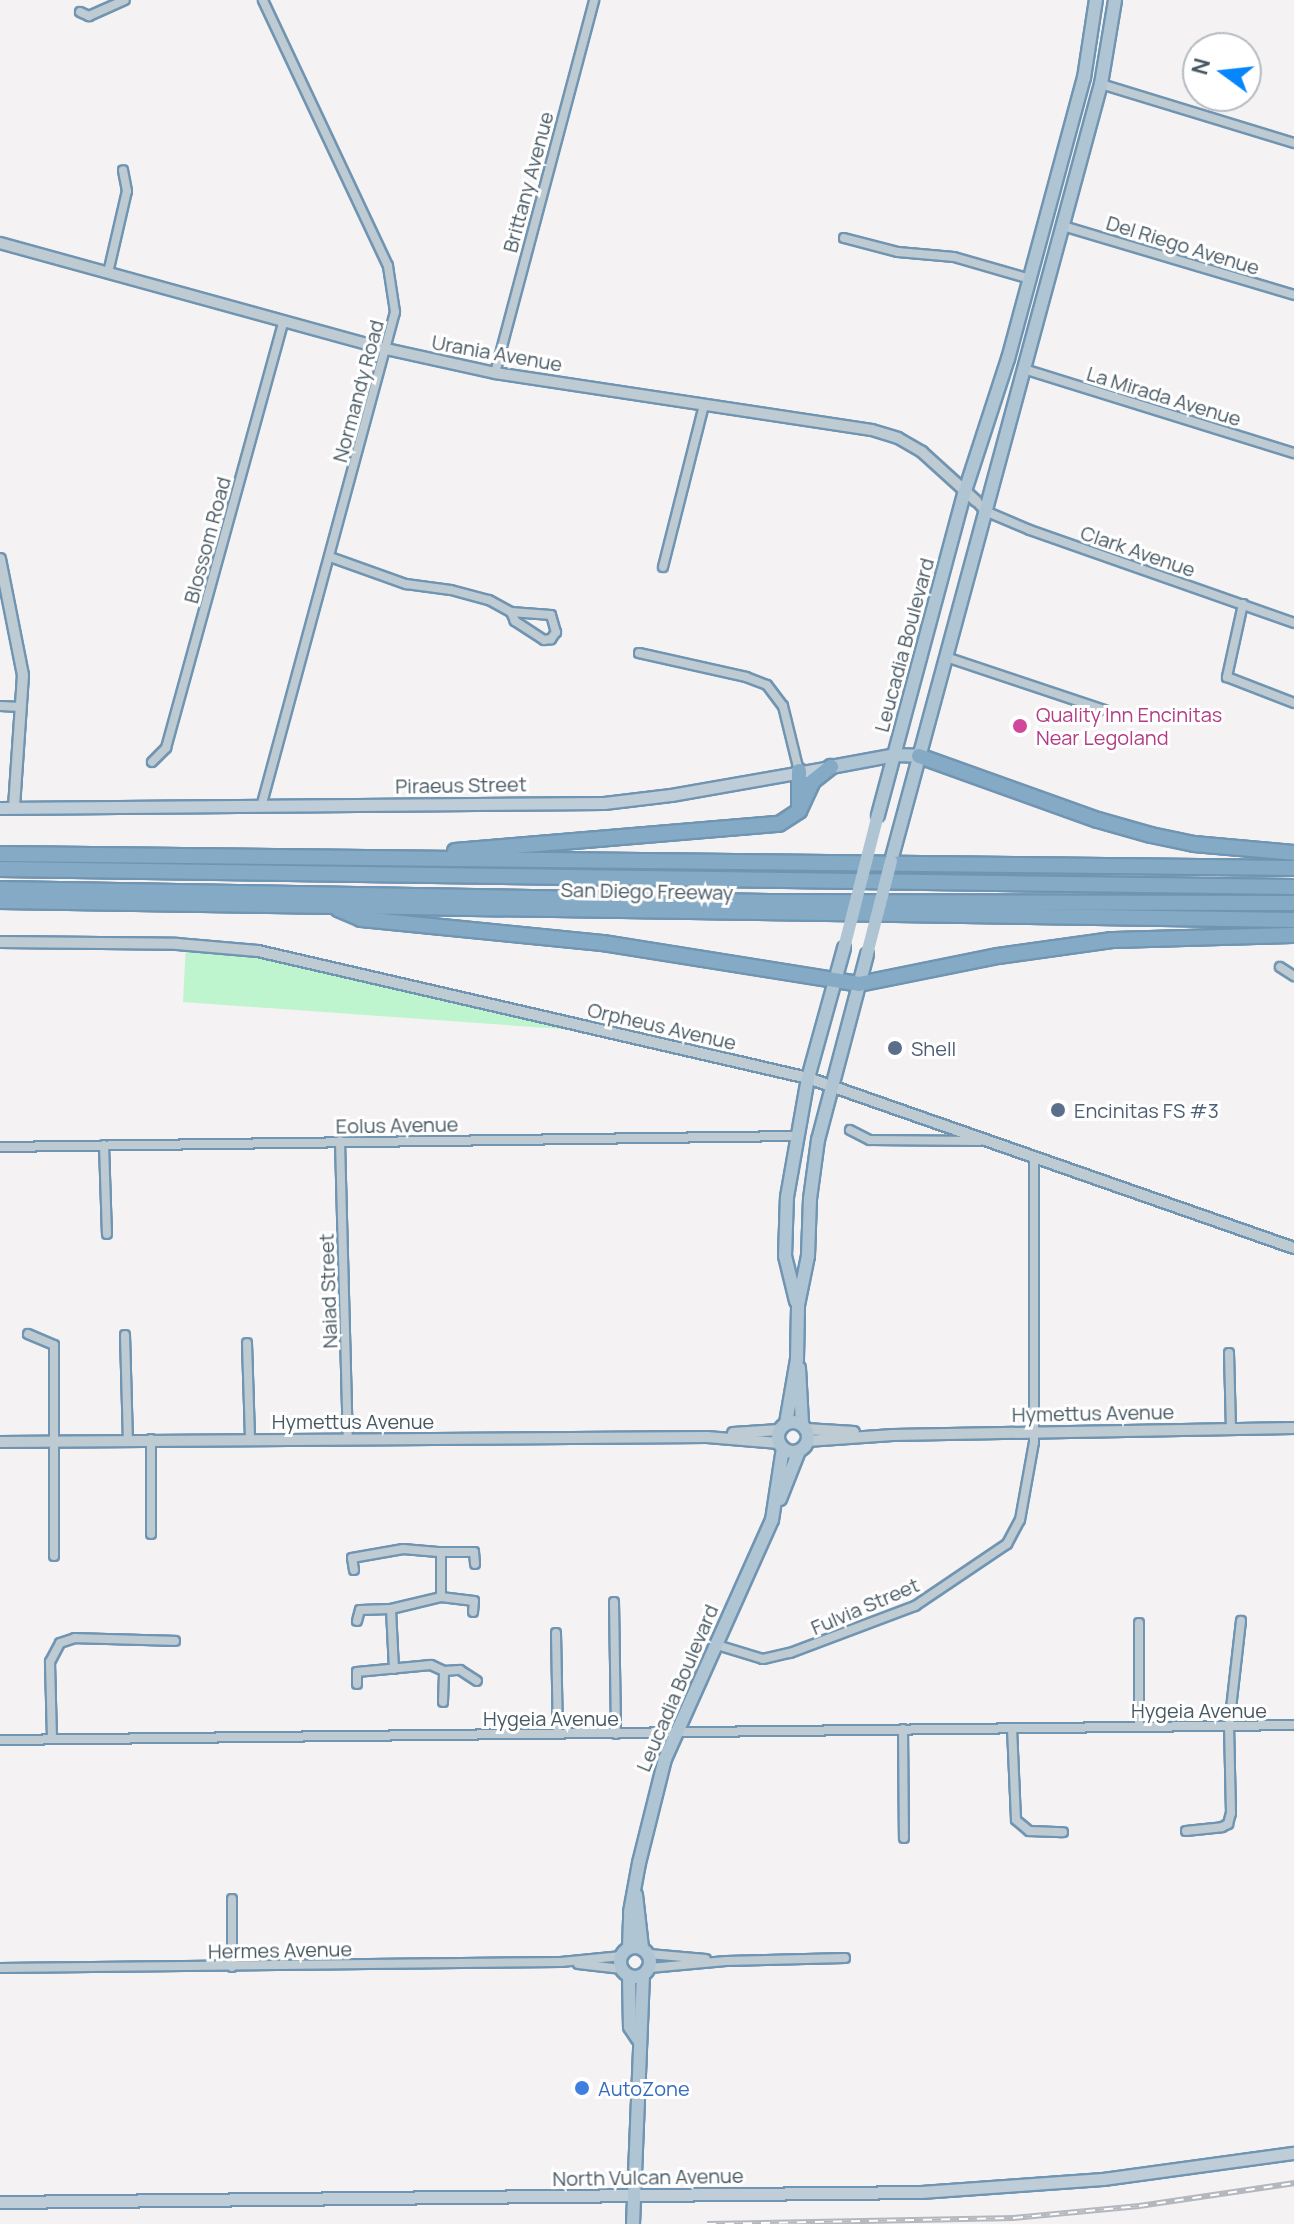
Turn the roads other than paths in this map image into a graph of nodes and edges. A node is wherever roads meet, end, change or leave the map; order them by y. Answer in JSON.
{"nodes":[{"id":1,"x":125,"y":0,"type":"edge"},
{"id":2,"x":263,"y":0,"type":"edge"},
{"id":3,"x":594,"y":0,"type":"edge"},
{"id":4,"x":1096,"y":0,"type":"edge"},
{"id":5,"x":1115,"y":0,"type":"edge"},
{"id":6,"x":80,"y":12,"type":"dead end"},
{"id":7,"x":1101,"y":84,"type":"junction"},
{"id":8,"x":1294,"y":143,"type":"edge"},
{"id":9,"x":123,"y":170,"type":"dead end"},
{"id":10,"x":1063,"y":226,"type":"junction"},
{"id":11,"x":844,"y":238,"type":"dead end"},
{"id":12,"x":0,"y":243,"type":"edge"},
{"id":13,"x":108,"y":273,"type":"junction"},
{"id":14,"x":1030,"y":279,"type":"junction"},
{"id":15,"x":1294,"y":295,"type":"edge"},
{"id":16,"x":284,"y":321,"type":"junction"},
{"id":17,"x":386,"y":349,"type":"junction"},
{"id":18,"x":1024,"y":369,"type":"junction"},
{"id":19,"x":495,"y":373,"type":"junction"},
{"id":20,"x":704,"y":405,"type":"junction"},
{"id":21,"x":1294,"y":453,"type":"edge"},
{"id":22,"x":965,"y":491,"type":"junction"},
{"id":23,"x":981,"y":506,"type":"junction"},
{"id":24,"x":330,"y":557,"type":"junction"},
{"id":25,"x":0,"y":559,"type":"edge"},
{"id":26,"x":663,"y":567,"type":"dead end"},
{"id":27,"x":1243,"y":604,"type":"junction"},
{"id":28,"x":511,"y":612,"type":"junction"},
{"id":29,"x":1294,"y":623,"type":"edge"},
{"id":30,"x":639,"y":653,"type":"dead end"},
{"id":31,"x":946,"y":657,"type":"junction"},
{"id":32,"x":1294,"y":703,"type":"edge"},
{"id":33,"x":0,"y":706,"type":"edge"},
{"id":34,"x":21,"y":707,"type":"junction"},
{"id":35,"x":1104,"y":710,"type":"dead end"},
{"id":36,"x":895,"y":755,"type":"junction"},
{"id":37,"x":919,"y":756,"type":"junction"},
{"id":38,"x":152,"y":762,"type":"dead end"},
{"id":39,"x":831,"y":767,"type":"junction"},
{"id":40,"x":799,"y":771,"type":"junction"},
{"id":41,"x":261,"y":807,"type":"junction"},
{"id":42,"x":0,"y":808,"type":"edge"},
{"id":43,"x":14,"y":808,"type":"junction"},
{"id":44,"x":799,"y":811,"type":"junction"},
{"id":45,"x":1294,"y":853,"type":"edge"},
{"id":46,"x":0,"y":854,"type":"edge"},
{"id":47,"x":367,"y":858,"type":"junction"},
{"id":48,"x":1294,"y":868,"type":"edge"},
{"id":49,"x":0,"y":869,"type":"edge"},
{"id":50,"x":1294,"y":887,"type":"edge"},
{"id":51,"x":0,"y":889,"type":"edge"},
{"id":52,"x":0,"y":901,"type":"edge"},
{"id":53,"x":1294,"y":903,"type":"edge"},
{"id":54,"x":331,"y":906,"type":"junction"},
{"id":55,"x":1294,"y":920,"type":"edge"},
{"id":56,"x":1294,"y":935,"type":"edge"},
{"id":57,"x":0,"y":942,"type":"edge"},
{"id":58,"x":1280,"y":967,"type":"dead end"},
{"id":59,"x":1294,"y":976,"type":"edge"},
{"id":60,"x":836,"y":980,"type":"junction"},
{"id":61,"x":859,"y":984,"type":"junction"},
{"id":62,"x":808,"y":1078,"type":"junction"},
{"id":63,"x":831,"y":1084,"type":"junction"},
{"id":64,"x":850,"y":1130,"type":"dead end"},
{"id":65,"x":795,"y":1136,"type":"junction"},
{"id":66,"x":340,"y":1141,"type":"junction"},
{"id":67,"x":989,"y":1141,"type":"junction"},
{"id":68,"x":104,"y":1145,"type":"junction"},
{"id":69,"x":0,"y":1147,"type":"edge"},
{"id":70,"x":1034,"y":1157,"type":"junction"},
{"id":71,"x":107,"y":1234,"type":"dead end"},
{"id":72,"x":1294,"y":1248,"type":"edge"},
{"id":73,"x":798,"y":1305,"type":"junction"},
{"id":74,"x":28,"y":1334,"type":"dead end"},
{"id":75,"x":125,"y":1335,"type":"dead end"},
{"id":76,"x":247,"y":1343,"type":"dead end"},
{"id":77,"x":1229,"y":1353,"type":"dead end"},
{"id":78,"x":797,"y":1359,"type":"junction"},
{"id":79,"x":1294,"y":1428,"type":"edge"},
{"id":80,"x":1231,"y":1429,"type":"junction"},
{"id":81,"x":1034,"y":1432,"type":"junction"},
{"id":82,"x":782,"y":1436,"type":"junction"},
{"id":83,"x":803,"y":1436,"type":"junction"},
{"id":84,"x":151,"y":1439,"type":"junction"},
{"id":85,"x":250,"y":1439,"type":"junction"},
{"id":86,"x":348,"y":1439,"type":"junction"},
{"id":87,"x":128,"y":1440,"type":"junction"},
{"id":88,"x":53,"y":1441,"type":"junction"},
{"id":89,"x":0,"y":1442,"type":"edge"},
{"id":90,"x":776,"y":1505,"type":"junction"},
{"id":91,"x":151,"y":1534,"type":"dead end"},
{"id":92,"x":441,"y":1552,"type":"junction"},
{"id":93,"x":54,"y":1556,"type":"dead end"},
{"id":94,"x":475,"y":1564,"type":"dead end"},
{"id":95,"x":354,"y":1570,"type":"dead end"},
{"id":96,"x":441,"y":1597,"type":"junction"},
{"id":97,"x":614,"y":1602,"type":"dead end"},
{"id":98,"x":391,"y":1609,"type":"junction"},
{"id":99,"x":473,"y":1612,"type":"dead end"},
{"id":100,"x":357,"y":1621,"type":"dead end"},
{"id":101,"x":1241,"y":1621,"type":"dead end"},
{"id":102,"x":1139,"y":1623,"type":"dead end"},
{"id":103,"x":556,"y":1633,"type":"dead end"},
{"id":104,"x":175,"y":1641,"type":"dead end"},
{"id":105,"x":717,"y":1645,"type":"junction"},
{"id":106,"x":394,"y":1669,"type":"junction"},
{"id":107,"x":444,"y":1671,"type":"junction"},
{"id":108,"x":477,"y":1681,"type":"dead end"},
{"id":109,"x":357,"y":1684,"type":"dead end"},
{"id":110,"x":443,"y":1702,"type":"dead end"},
{"id":111,"x":1294,"y":1725,"type":"edge"},
{"id":112,"x":1229,"y":1726,"type":"junction"},
{"id":113,"x":1139,"y":1727,"type":"junction"},
{"id":114,"x":1012,"y":1728,"type":"junction"},
{"id":115,"x":903,"y":1729,"type":"junction"},
{"id":116,"x":676,"y":1732,"type":"junction"},
{"id":117,"x":558,"y":1734,"type":"junction"},
{"id":118,"x":616,"y":1734,"type":"junction"},
{"id":119,"x":52,"y":1739,"type":"junction"},
{"id":120,"x":0,"y":1740,"type":"edge"},
{"id":121,"x":1186,"y":1831,"type":"dead end"},
{"id":122,"x":1063,"y":1832,"type":"dead end"},
{"id":123,"x":904,"y":1838,"type":"dead end"},
{"id":124,"x":232,"y":1899,"type":"dead end"},
{"id":125,"x":845,"y":1958,"type":"dead end"},
{"id":126,"x":726,"y":1961,"type":"junction"},
{"id":127,"x":636,"y":1962,"type":"junction"},
{"id":128,"x":232,"y":1967,"type":"junction"},
{"id":129,"x":0,"y":1968,"type":"edge"},
{"id":130,"x":1294,"y":2153,"type":"edge"},
{"id":131,"x":634,"y":2195,"type":"junction"},
{"id":132,"x":0,"y":2202,"type":"edge"},
{"id":133,"x":633,"y":2224,"type":"edge"}],
"edges":[{"from":1,"to":6,"type":"street"},
{"from":2,"to":17,"type":"street","name":"Normandy Road"},
{"from":3,"to":19,"type":"street","name":"Brittany Avenue"},
{"from":4,"to":14,"type":"main road","name":"Leucadia Boulevard"},
{"from":5,"to":7,"type":"main road","name":"Leucadia Boulevard"},
{"from":7,"to":8,"type":"street"},
{"from":7,"to":10,"type":"main road","name":"Leucadia Boulevard"},
{"from":9,"to":13,"type":"street"},
{"from":10,"to":15,"type":"street","name":"Del Riego Avenue"},
{"from":10,"to":18,"type":"main road","name":"Leucadia Boulevard"},
{"from":11,"to":14,"type":"street"},
{"from":12,"to":13,"type":"street","name":"Urania Avenue"},
{"from":13,"to":16,"type":"street","name":"Urania Avenue"},
{"from":14,"to":22,"type":"main road","name":"Leucadia Boulevard"},
{"from":16,"to":17,"type":"street","name":"Urania Avenue"},
{"from":16,"to":38,"type":"street","name":"Blossom Road"},
{"from":17,"to":19,"type":"street","name":"Urania Avenue"},
{"from":17,"to":24,"type":"street","name":"Normandy Road"},
{"from":18,"to":21,"type":"street","name":"La Mirada Avenue"},
{"from":18,"to":23,"type":"main road","name":"Leucadia Boulevard"},
{"from":19,"to":20,"type":"street","name":"Urania Avenue"},
{"from":20,"to":22,"type":"street","name":"Urania Avenue"},
{"from":20,"to":26,"type":"street"},
{"from":22,"to":23,"type":"street","name":"Urania Avenue"},
{"from":22,"to":36,"type":"main road","name":"Leucadia Boulevard"},
{"from":23,"to":27,"type":"street","name":"Clark Avenue"},
{"from":23,"to":31,"type":"main road","name":"Leucadia Boulevard"},
{"from":24,"to":28,"type":"street"},
{"from":24,"to":41,"type":"street","name":"Normandy Road"},
{"from":25,"to":34,"type":"street"},
{"from":27,"to":29,"type":"street","name":"Clark Avenue"},
{"from":27,"to":32,"type":"street"},
{"from":28,"to":28,"type":"street"},
{"from":30,"to":40,"type":"street"},
{"from":31,"to":35,"type":"street"},
{"from":31,"to":37,"type":"main road","name":"Leucadia Boulevard"},
{"from":33,"to":34,"type":"street"},
{"from":34,"to":43,"type":"street"},
{"from":36,"to":37,"type":"main road","name":"Piraeus Street"},
{"from":36,"to":39,"type":"main road","name":"Piraeus Street"},
{"from":36,"to":60,"type":"main road","name":"Leucadia Boulevard","bridge":true},
{"from":37,"to":45,"type":"highway"},
{"from":37,"to":61,"type":"main road","name":"Leucadia Boulevard","bridge":true},
{"from":39,"to":40,"type":"main road","name":"Piraeus Street"},
{"from":39,"to":44,"type":"highway"},
{"from":40,"to":41,"type":"main road","name":"Piraeus Street"},
{"from":40,"to":44,"type":"highway"},
{"from":41,"to":43,"type":"main road","name":"Piraeus Street"},
{"from":42,"to":43,"type":"main road","name":"Piraeus Street"},
{"from":44,"to":47,"type":"highway"},
{"from":46,"to":47,"type":"highway","name":"San Diego Freeway"},
{"from":47,"to":48,"type":"highway","name":"San Diego Freeway"},
{"from":49,"to":50,"type":"highway"},
{"from":51,"to":53,"type":"highway"},
{"from":52,"to":54,"type":"highway","name":"San Diego Freeway"},
{"from":54,"to":55,"type":"highway","name":"San Diego Freeway"},
{"from":54,"to":60,"type":"highway"},
{"from":56,"to":61,"type":"highway"},
{"from":57,"to":62,"type":"street","name":"Orpheus Avenue"},
{"from":58,"to":59,"type":"street"},
{"from":60,"to":61,"type":"highway"},
{"from":60,"to":62,"type":"main road","name":"Leucadia Boulevard"},
{"from":61,"to":63,"type":"main road","name":"Leucadia Boulevard"},
{"from":62,"to":63,"type":"street","name":"Orpheus Avenue"},
{"from":62,"to":65,"type":"main road","name":"Leucadia Boulevard"},
{"from":63,"to":67,"type":"street","name":"Orpheus Avenue"},
{"from":63,"to":73,"type":"main road","name":"Leucadia Boulevard"},
{"from":64,"to":67,"type":"street"},
{"from":65,"to":66,"type":"street","name":"Eolus Avenue"},
{"from":65,"to":73,"type":"main road","name":"Leucadia Boulevard"},
{"from":66,"to":68,"type":"street","name":"Eolus Avenue"},
{"from":66,"to":86,"type":"street","name":"Naiad Street"},
{"from":67,"to":70,"type":"street","name":"Orpheus Avenue"},
{"from":68,"to":69,"type":"street","name":"Eolus Avenue"},
{"from":68,"to":71,"type":"street"},
{"from":70,"to":72,"type":"street","name":"Orpheus Avenue"},
{"from":70,"to":81,"type":"street","name":"Fulvia Street"},
{"from":73,"to":78,"type":"main road","name":"Leucadia Boulevard"},
{"from":74,"to":88,"type":"street"},
{"from":75,"to":87,"type":"street"},
{"from":76,"to":85,"type":"street"},
{"from":77,"to":80,"type":"street"},
{"from":78,"to":82,"type":"main road","name":"Leucadia Boulevard"},
{"from":78,"to":83,"type":"main road","name":"Leucadia Boulevard"},
{"from":79,"to":80,"type":"street","name":"Hymettus Avenue"},
{"from":80,"to":81,"type":"street","name":"Hymettus Avenue"},
{"from":81,"to":83,"type":"street","name":"Hymettus Avenue"},
{"from":81,"to":105,"type":"street","name":"Fulvia Street"},
{"from":82,"to":83,"type":"main road"},
{"from":82,"to":83,"type":"main road"},
{"from":82,"to":86,"type":"street","name":"Hymettus Avenue"},
{"from":82,"to":90,"type":"main road","name":"Leucadia Boulevard"},
{"from":83,"to":90,"type":"main road","name":"Leucadia Boulevard"},
{"from":84,"to":85,"type":"street","name":"Hymettus Avenue"},
{"from":84,"to":87,"type":"street","name":"Hymettus Avenue"},
{"from":84,"to":91,"type":"street"},
{"from":85,"to":86,"type":"street","name":"Hymettus Avenue"},
{"from":87,"to":88,"type":"street","name":"Hymettus Avenue"},
{"from":88,"to":89,"type":"street","name":"Hymettus Avenue"},
{"from":88,"to":93,"type":"street"},
{"from":90,"to":105,"type":"main road","name":"Leucadia Boulevard"},
{"from":92,"to":94,"type":"street"},
{"from":92,"to":95,"type":"street"},
{"from":92,"to":96,"type":"street"},
{"from":96,"to":98,"type":"street"},
{"from":96,"to":99,"type":"street"},
{"from":97,"to":118,"type":"street"},
{"from":98,"to":100,"type":"street"},
{"from":98,"to":106,"type":"street"},
{"from":101,"to":112,"type":"street"},
{"from":102,"to":113,"type":"street"},
{"from":103,"to":117,"type":"street"},
{"from":104,"to":119,"type":"street"},
{"from":105,"to":116,"type":"main road","name":"Leucadia Boulevard"},
{"from":106,"to":107,"type":"street"},
{"from":106,"to":109,"type":"street"},
{"from":107,"to":108,"type":"street"},
{"from":107,"to":110,"type":"street"},
{"from":111,"to":112,"type":"street","name":"Hygeia Avenue"},
{"from":112,"to":113,"type":"street","name":"Hygeia Avenue"},
{"from":112,"to":121,"type":"street"},
{"from":113,"to":114,"type":"street","name":"Hygeia Avenue"},
{"from":114,"to":115,"type":"street","name":"Hygeia Avenue"},
{"from":114,"to":122,"type":"street"},
{"from":115,"to":116,"type":"street","name":"Hygeia Avenue"},
{"from":115,"to":123,"type":"street"},
{"from":116,"to":118,"type":"street","name":"Hygeia Avenue"},
{"from":116,"to":127,"type":"main road","name":"Leucadia Boulevard"},
{"from":117,"to":118,"type":"street","name":"Hygeia Avenue"},
{"from":117,"to":119,"type":"street","name":"Hygeia Avenue"},
{"from":119,"to":120,"type":"street","name":"Hygeia Avenue"},
{"from":124,"to":128,"type":"street"},
{"from":125,"to":126,"type":"street","name":"Hermes Avenue"},
{"from":126,"to":127,"type":"street","name":"Hermes Avenue"},
{"from":126,"to":127,"type":"street","name":"Hermes Avenue"},
{"from":127,"to":128,"type":"street","name":"Hermes Avenue"},
{"from":127,"to":131,"type":"main road","name":"Leucadia Boulevard"},
{"from":128,"to":129,"type":"street","name":"Hermes Avenue"},
{"from":130,"to":131,"type":"main road","name":"North Vulcan Avenue"},
{"from":131,"to":132,"type":"main road","name":"North Vulcan Avenue"},
{"from":131,"to":133,"type":"main road","name":"Leucadia Boulevard"}]}
